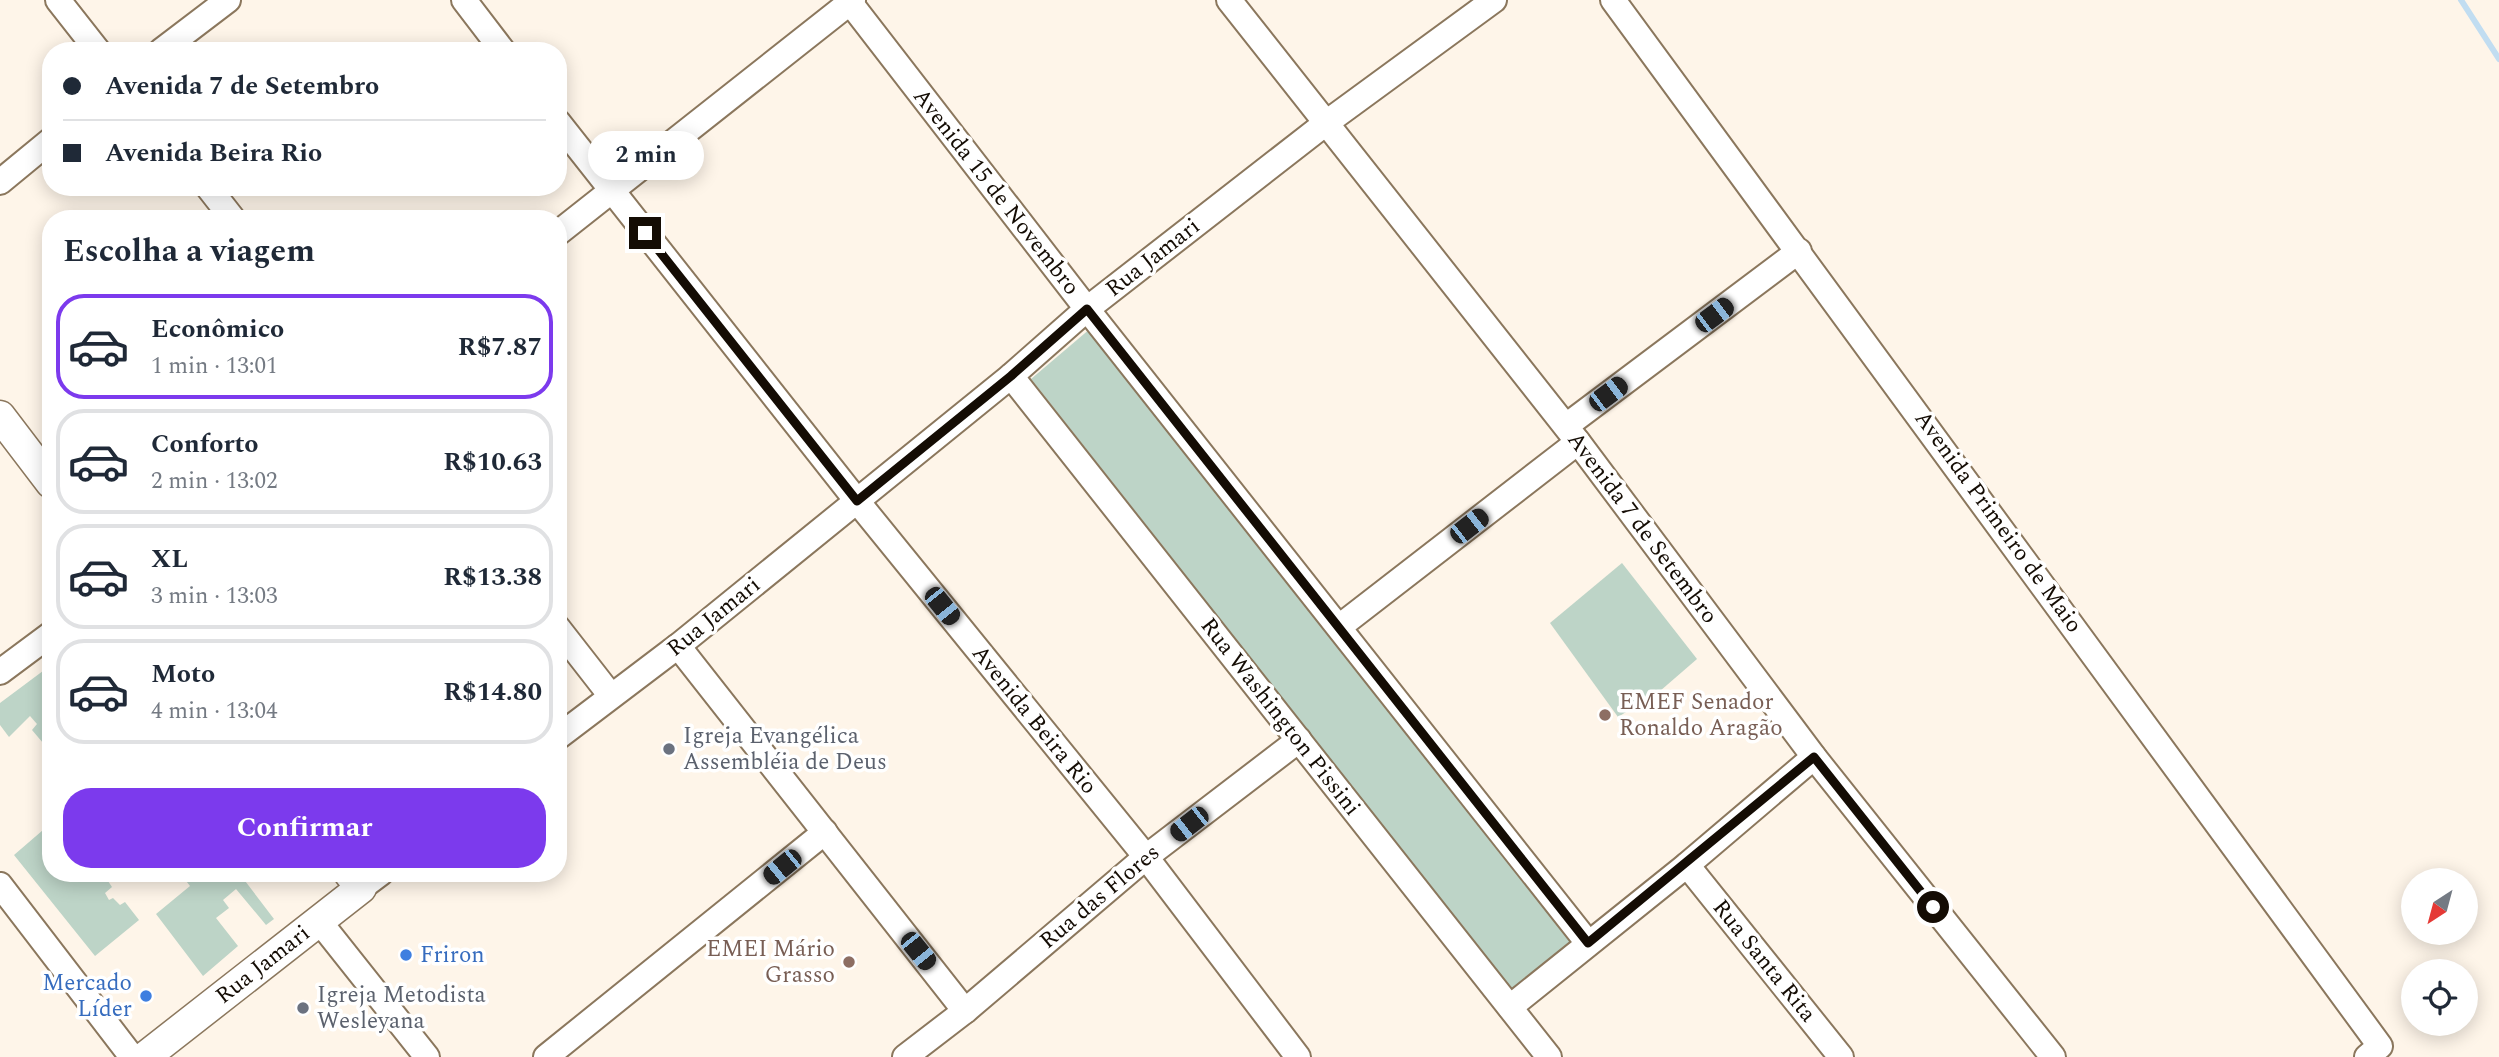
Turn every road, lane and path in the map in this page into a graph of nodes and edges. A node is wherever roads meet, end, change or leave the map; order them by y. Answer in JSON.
{"nodes":[{"id":1,"x":58,"y":0,"type":"edge"},
{"id":2,"x":228,"y":0,"type":"edge"},
{"id":3,"x":464,"y":0,"type":"edge"},
{"id":4,"x":1229,"y":0,"type":"edge"},
{"id":5,"x":1494,"y":0,"type":"edge"},
{"id":6,"x":1613,"y":0,"type":"edge"},
{"id":7,"x":850,"y":1,"type":"edge"},
{"id":8,"x":91,"y":42,"type":"edge"},
{"id":9,"x":173,"y":42,"type":"edge"},
{"id":10,"x":496,"y":42,"type":"edge"},
{"id":11,"x":1326,"y":123,"type":"junction"},
{"id":12,"x":567,"y":134,"type":"edge"},
{"id":13,"x":42,"y":147,"type":"edge"},
{"id":14,"x":0,"y":182,"type":"edge"},
{"id":15,"x":612,"y":191,"type":"junction"},
{"id":16,"x":215,"y":196,"type":"edge"},
{"id":17,"x":226,"y":210,"type":"edge"},
{"id":18,"x":567,"y":226,"type":"edge"},
{"id":19,"x":1800,"y":251,"type":"junction"},
{"id":20,"x":1087,"y":309,"type":"junction"},
{"id":21,"x":1011,"y":376,"type":"junction"},
{"id":22,"x":0,"y":416,"type":"edge"},
{"id":23,"x":1572,"y":434,"type":"junction"},
{"id":24,"x":42,"y":471,"type":"edge"},
{"id":25,"x":857,"y":501,"type":"junction"},
{"id":26,"x":1339,"y":627,"type":"junction"},
{"id":27,"x":567,"y":640,"type":"edge"},
{"id":28,"x":42,"y":641,"type":"edge"},
{"id":29,"x":678,"y":646,"type":"junction"},
{"id":30,"x":0,"y":672,"type":"edge"},
{"id":31,"x":611,"y":696,"type":"junction"},
{"id":32,"x":567,"y":730,"type":"edge"},
{"id":33,"x":1298,"y":740,"type":"junction"},
{"id":34,"x":1814,"y":757,"type":"junction"},
{"id":35,"x":825,"y":832,"type":"junction"},
{"id":36,"x":1146,"y":857,"type":"junction"},
{"id":37,"x":1687,"y":865,"type":"junction"},
{"id":38,"x":360,"y":882,"type":"edge"},
{"id":39,"x":0,"y":885,"type":"edge"},
{"id":40,"x":319,"y":921,"type":"junction"},
{"id":41,"x":1588,"y":943,"type":"junction"},
{"id":42,"x":1510,"y":1007,"type":"junction"},
{"id":43,"x":965,"y":1010,"type":"junction"},
{"id":44,"x":2373,"y":1052,"type":"edge"},
{"id":45,"x":1290,"y":1054,"type":"edge"},
{"id":46,"x":132,"y":1057,"type":"edge"},
{"id":47,"x":145,"y":1057,"type":"edge"},
{"id":48,"x":427,"y":1057,"type":"edge"},
{"id":49,"x":546,"y":1057,"type":"edge"},
{"id":50,"x":905,"y":1057,"type":"edge"},
{"id":51,"x":1549,"y":1057,"type":"edge"},
{"id":52,"x":1841,"y":1057,"type":"edge"},
{"id":53,"x":2053,"y":1057,"type":"edge"}],
"edges":[{"from":1,"to":8,"type":"street"},
{"from":2,"to":9,"type":"street"},
{"from":3,"to":10,"type":"street"},
{"from":4,"to":11,"type":"street","name":"Avenida 7 de Setembro"},
{"from":5,"to":11,"type":"street","name":"Rua Jamari"},
{"from":6,"to":19,"type":"street","name":"Avenida Primeiro de Maio"},
{"from":7,"to":15,"type":"street"},
{"from":7,"to":20,"type":"street","name":"Avenida 15 de Novembro"},
{"from":11,"to":20,"type":"street","name":"Rua Jamari"},
{"from":11,"to":23,"type":"street","name":"Avenida 7 de Setembro"},
{"from":12,"to":15,"type":"street","name":"Avenida Beira Rio"},
{"from":13,"to":14,"type":"street"},
{"from":15,"to":18,"type":"street"},
{"from":15,"to":25,"type":"street","name":"Avenida Beira Rio"},
{"from":16,"to":17,"type":"street"},
{"from":19,"to":23,"type":"street"},
{"from":19,"to":44,"type":"street","name":"Avenida Primeiro de Maio"},
{"from":20,"to":21,"type":"street","name":"Rua Jamari"},
{"from":20,"to":26,"type":"street","name":"Avenida 15 de Novembro"},
{"from":21,"to":25,"type":"street","name":"Rua Jamari"},
{"from":21,"to":33,"type":"street","name":"Rua Washington Pissini"},
{"from":22,"to":24,"type":"street"},
{"from":23,"to":26,"type":"street"},
{"from":23,"to":34,"type":"street","name":"Avenida 7 de Setembro"},
{"from":25,"to":29,"type":"street","name":"Rua Jamari"},
{"from":25,"to":36,"type":"street","name":"Avenida Beira Rio"},
{"from":26,"to":41,"type":"street","name":"Avenida 15 de Novembro"},
{"from":27,"to":31,"type":"street"},
{"from":28,"to":30,"type":"street"},
{"from":29,"to":31,"type":"street","name":"Rua Jamari"},
{"from":29,"to":35,"type":"street"},
{"from":31,"to":32,"type":"street","name":"Rua Jamari"},
{"from":33,"to":36,"type":"street","name":"Rua das Flores"},
{"from":33,"to":42,"type":"street","name":"Rua Washington Pissini"},
{"from":34,"to":37,"type":"street"},
{"from":34,"to":53,"type":"street","name":"Avenida 7 de Setembro"},
{"from":35,"to":43,"type":"street"},
{"from":35,"to":49,"type":"street"},
{"from":36,"to":43,"type":"street","name":"Rua das Flores"},
{"from":36,"to":45,"type":"street","name":"Avenida Beira Rio"},
{"from":37,"to":41,"type":"street"},
{"from":37,"to":52,"type":"street","name":"Rua Santa Rita"},
{"from":38,"to":40,"type":"street","name":"Rua Jamari"},
{"from":39,"to":46,"type":"street"},
{"from":40,"to":47,"type":"street","name":"Rua Jamari"},
{"from":40,"to":48,"type":"street"},
{"from":41,"to":42,"type":"street"},
{"from":42,"to":51,"type":"street","name":"Rua Washington Pissini"},
{"from":43,"to":50,"type":"street","name":"Rua das Flores"}]}
